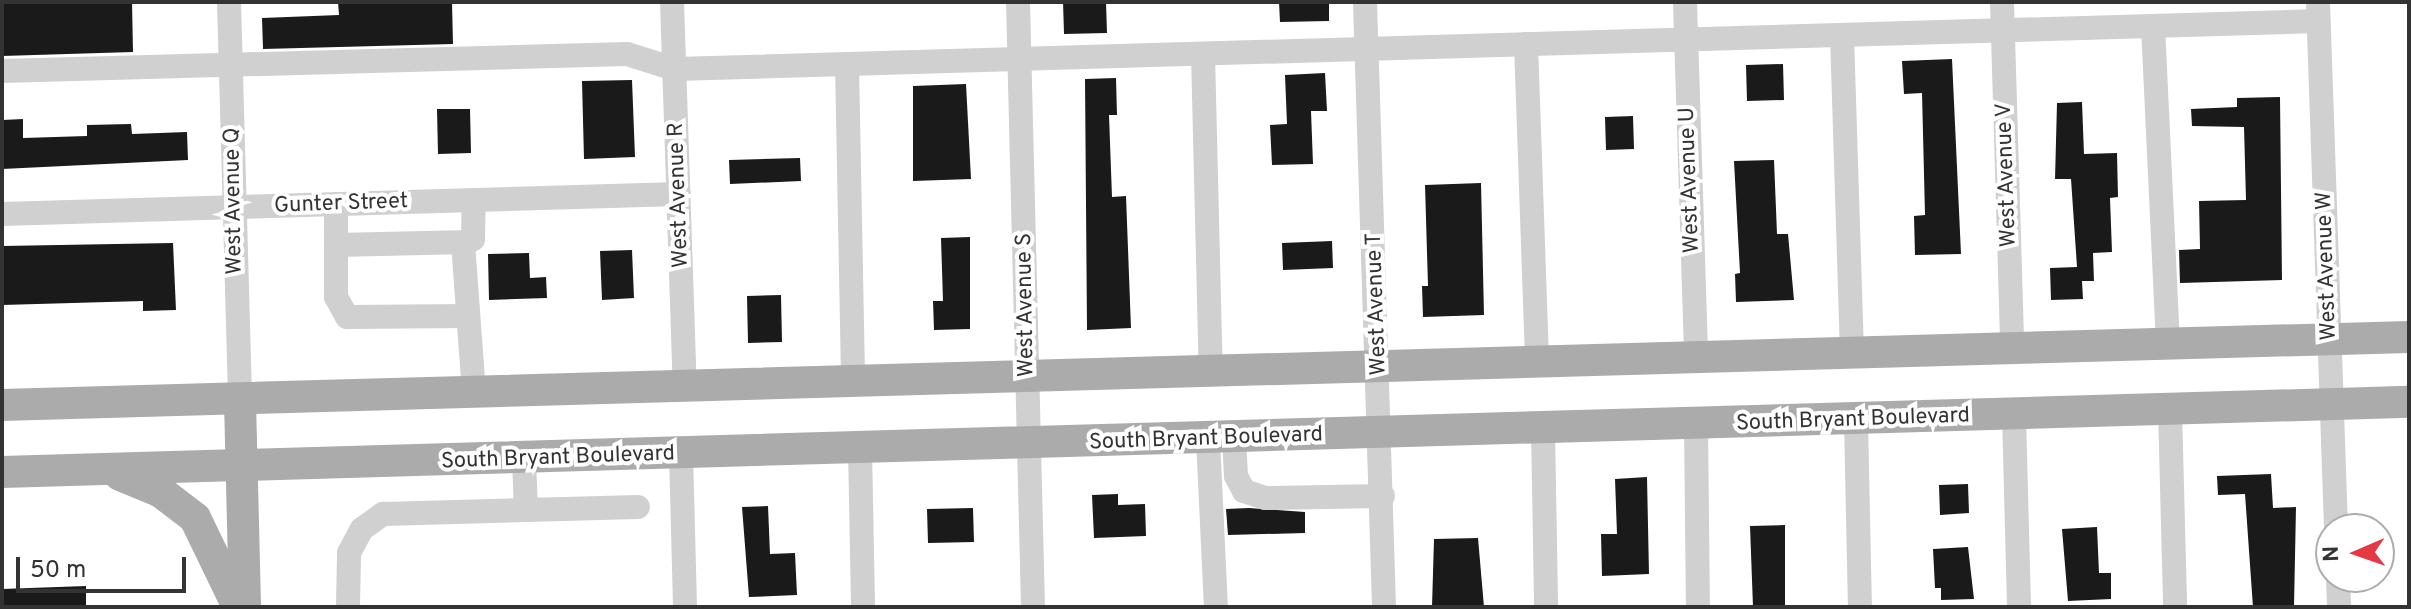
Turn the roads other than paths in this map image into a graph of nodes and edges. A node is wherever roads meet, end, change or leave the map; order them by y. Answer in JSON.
{"nodes":[{"id":1,"x":229,"y":2,"type":"edge"},
{"id":2,"x":672,"y":2,"type":"edge"},
{"id":3,"x":1018,"y":2,"type":"edge"},
{"id":4,"x":1365,"y":2,"type":"edge"},
{"id":5,"x":1685,"y":2,"type":"edge"},
{"id":6,"x":2002,"y":2,"type":"edge"},
{"id":7,"x":2318,"y":11,"type":"edge"},
{"id":8,"x":2153,"y":26,"type":"junction"},
{"id":9,"x":2002,"y":30,"type":"junction"},
{"id":10,"x":1842,"y":35,"type":"junction"},
{"id":11,"x":1686,"y":40,"type":"junction"},
{"id":12,"x":1526,"y":44,"type":"junction"},
{"id":13,"x":1367,"y":49,"type":"junction"},
{"id":14,"x":1203,"y":54,"type":"junction"},
{"id":15,"x":1020,"y":59,"type":"junction"},
{"id":16,"x":847,"y":64,"type":"junction"},
{"id":17,"x":231,"y":65,"type":"junction"},
{"id":18,"x":675,"y":69,"type":"junction"},
{"id":19,"x":2,"y":71,"type":"edge"},
{"id":20,"x":679,"y":194,"type":"junction"},
{"id":21,"x":474,"y":200,"type":"junction"},
{"id":22,"x":336,"y":204,"type":"junction"},
{"id":23,"x":234,"y":207,"type":"junction"},
{"id":24,"x":2,"y":214,"type":"edge"},
{"id":25,"x":463,"y":243,"type":"junction"},
{"id":26,"x":337,"y":245,"type":"junction"},
{"id":27,"x":468,"y":316,"type":"junction"},
{"id":28,"x":2409,"y":337,"type":"edge"},
{"id":29,"x":2330,"y":340,"type":"junction"},
{"id":30,"x":2168,"y":344,"type":"junction"},
{"id":31,"x":2012,"y":349,"type":"junction"},
{"id":32,"x":1852,"y":353,"type":"junction"},
{"id":33,"x":1696,"y":358,"type":"junction"},
{"id":34,"x":1537,"y":362,"type":"junction"},
{"id":35,"x":1379,"y":367,"type":"junction"},
{"id":36,"x":1211,"y":372,"type":"junction"},
{"id":37,"x":1027,"y":378,"type":"junction"},
{"id":38,"x":853,"y":382,"type":"junction"},
{"id":39,"x":685,"y":387,"type":"junction"},
{"id":40,"x":474,"y":394,"type":"junction"},
{"id":41,"x":240,"y":401,"type":"junction"},
{"id":42,"x":2409,"y":402,"type":"edge"},
{"id":43,"x":2332,"y":404,"type":"junction"},
{"id":44,"x":2,"y":405,"type":"edge"},
{"id":45,"x":2170,"y":410,"type":"junction"},
{"id":46,"x":2014,"y":415,"type":"junction"},
{"id":47,"x":1856,"y":420,"type":"junction"},
{"id":48,"x":1696,"y":424,"type":"junction"},
{"id":49,"x":1543,"y":429,"type":"junction"},
{"id":50,"x":1382,"y":434,"type":"junction"},
{"id":51,"x":1221,"y":439,"type":"junction"},
{"id":52,"x":1029,"y":444,"type":"junction"},
{"id":53,"x":860,"y":448,"type":"junction"},
{"id":54,"x":681,"y":453,"type":"junction"},
{"id":55,"x":524,"y":460,"type":"junction"},
{"id":56,"x":241,"y":469,"type":"junction"},
{"id":57,"x":110,"y":470,"type":"junction"},
{"id":58,"x":2,"y":472,"type":"edge"},
{"id":59,"x":1383,"y":496,"type":"junction"},
{"id":60,"x":638,"y":507,"type":"dead end"},
{"id":61,"x":526,"y":509,"type":"junction"},
{"id":62,"x":2335,"y":513,"type":"edge"},
{"id":63,"x":238,"y":607,"type":"edge"},
{"id":64,"x":245,"y":607,"type":"edge"},
{"id":65,"x":348,"y":607,"type":"edge"},
{"id":66,"x":685,"y":607,"type":"edge"},
{"id":67,"x":863,"y":607,"type":"edge"},
{"id":68,"x":1033,"y":607,"type":"edge"},
{"id":69,"x":1216,"y":607,"type":"edge"},
{"id":70,"x":1384,"y":607,"type":"edge"},
{"id":71,"x":1546,"y":607,"type":"edge"},
{"id":72,"x":1698,"y":607,"type":"edge"},
{"id":73,"x":1860,"y":607,"type":"edge"},
{"id":74,"x":2019,"y":607,"type":"edge"},
{"id":75,"x":2175,"y":607,"type":"edge"}],
"edges":[{"from":1,"to":17,"type":"street","name":"West Avenue Q"},
{"from":2,"to":18,"type":"street","name":"West Avenue R"},
{"from":3,"to":15,"type":"street","name":"West Avenue S"},
{"from":4,"to":13,"type":"street","name":"West Avenue T"},
{"from":5,"to":11,"type":"street","name":"West Avenue U"},
{"from":6,"to":9,"type":"street","name":"West Avenue V"},
{"from":7,"to":8,"type":"street"},
{"from":7,"to":29,"type":"street","name":"West Avenue W"},
{"from":8,"to":9,"type":"street"},
{"from":8,"to":30,"type":"street"},
{"from":9,"to":10,"type":"street"},
{"from":9,"to":31,"type":"street","name":"West Avenue V"},
{"from":10,"to":11,"type":"street"},
{"from":10,"to":32,"type":"street"},
{"from":11,"to":12,"type":"street"},
{"from":11,"to":33,"type":"street","name":"West Avenue U"},
{"from":12,"to":13,"type":"street"},
{"from":12,"to":34,"type":"street"},
{"from":13,"to":14,"type":"street"},
{"from":13,"to":35,"type":"street","name":"West Avenue T"},
{"from":14,"to":15,"type":"street"},
{"from":14,"to":36,"type":"street"},
{"from":15,"to":16,"type":"street"},
{"from":15,"to":37,"type":"street","name":"West Avenue S"},
{"from":16,"to":18,"type":"street"},
{"from":16,"to":38,"type":"street"},
{"from":17,"to":18,"type":"street"},
{"from":17,"to":19,"type":"street"},
{"from":17,"to":23,"type":"street","name":"West Avenue Q"},
{"from":18,"to":20,"type":"street","name":"West Avenue R"},
{"from":20,"to":21,"type":"street","name":"Gunter Street"},
{"from":20,"to":39,"type":"street","name":"West Avenue R"},
{"from":21,"to":22,"type":"street","name":"Gunter Street"},
{"from":21,"to":25,"type":"street"},
{"from":22,"to":23,"type":"street","name":"Gunter Street"},
{"from":22,"to":26,"type":"street"},
{"from":23,"to":24,"type":"street","name":"Gunter Street"},
{"from":23,"to":41,"type":"street","name":"West Avenue Q"},
{"from":25,"to":26,"type":"street"},
{"from":25,"to":27,"type":"street"},
{"from":26,"to":27,"type":"street"},
{"from":27,"to":40,"type":"street"},
{"from":28,"to":29,"type":"main road"},
{"from":29,"to":30,"type":"main road"},
{"from":29,"to":43,"type":"street","name":"West Avenue W"},
{"from":30,"to":31,"type":"main road"},
{"from":31,"to":32,"type":"main road"},
{"from":32,"to":33,"type":"main road"},
{"from":33,"to":34,"type":"main road"},
{"from":34,"to":35,"type":"main road"},
{"from":35,"to":36,"type":"main road"},
{"from":35,"to":50,"type":"street","name":"West Avenue T"},
{"from":36,"to":37,"type":"main road"},
{"from":37,"to":38,"type":"main road"},
{"from":37,"to":52,"type":"street","name":"West Avenue S"},
{"from":38,"to":39,"type":"main road"},
{"from":39,"to":40,"type":"main road"},
{"from":40,"to":41,"type":"main road"},
{"from":41,"to":44,"type":"main road"},
{"from":41,"to":56,"type":"main road"},
{"from":42,"to":43,"type":"main road","name":"South Bryant Boulevard"},
{"from":43,"to":45,"type":"main road","name":"South Bryant Boulevard"},
{"from":43,"to":62,"type":"street","name":"West Avenue W"},
{"from":45,"to":46,"type":"main road","name":"South Bryant Boulevard"},
{"from":45,"to":75,"type":"street"},
{"from":46,"to":47,"type":"main road","name":"South Bryant Boulevard"},
{"from":46,"to":74,"type":"street"},
{"from":47,"to":48,"type":"main road","name":"South Bryant Boulevard"},
{"from":47,"to":73,"type":"street"},
{"from":48,"to":49,"type":"main road","name":"South Bryant Boulevard"},
{"from":48,"to":72,"type":"street"},
{"from":49,"to":50,"type":"main road","name":"South Bryant Boulevard"},
{"from":49,"to":71,"type":"street"},
{"from":50,"to":51,"type":"main road","name":"South Bryant Boulevard"},
{"from":50,"to":59,"type":"street","name":"West Avenue T"},
{"from":51,"to":52,"type":"main road","name":"South Bryant Boulevard"},
{"from":51,"to":59,"type":"street"},
{"from":51,"to":69,"type":"street"},
{"from":52,"to":53,"type":"main road","name":"South Bryant Boulevard"},
{"from":52,"to":68,"type":"street","name":"West Avenue S"},
{"from":53,"to":54,"type":"main road","name":"South Bryant Boulevard"},
{"from":53,"to":67,"type":"street"},
{"from":54,"to":55,"type":"main road","name":"South Bryant Boulevard"},
{"from":54,"to":66,"type":"street"},
{"from":55,"to":56,"type":"main road","name":"South Bryant Boulevard"},
{"from":55,"to":61,"type":"street"},
{"from":56,"to":57,"type":"main road","name":"South Bryant Boulevard"},
{"from":56,"to":64,"type":"main road"},
{"from":57,"to":58,"type":"main road","name":"South Bryant Boulevard"},
{"from":57,"to":63,"type":"main road"},
{"from":59,"to":70,"type":"street","name":"West Avenue T"},
{"from":60,"to":61,"type":"street"},
{"from":61,"to":65,"type":"street"}]}
